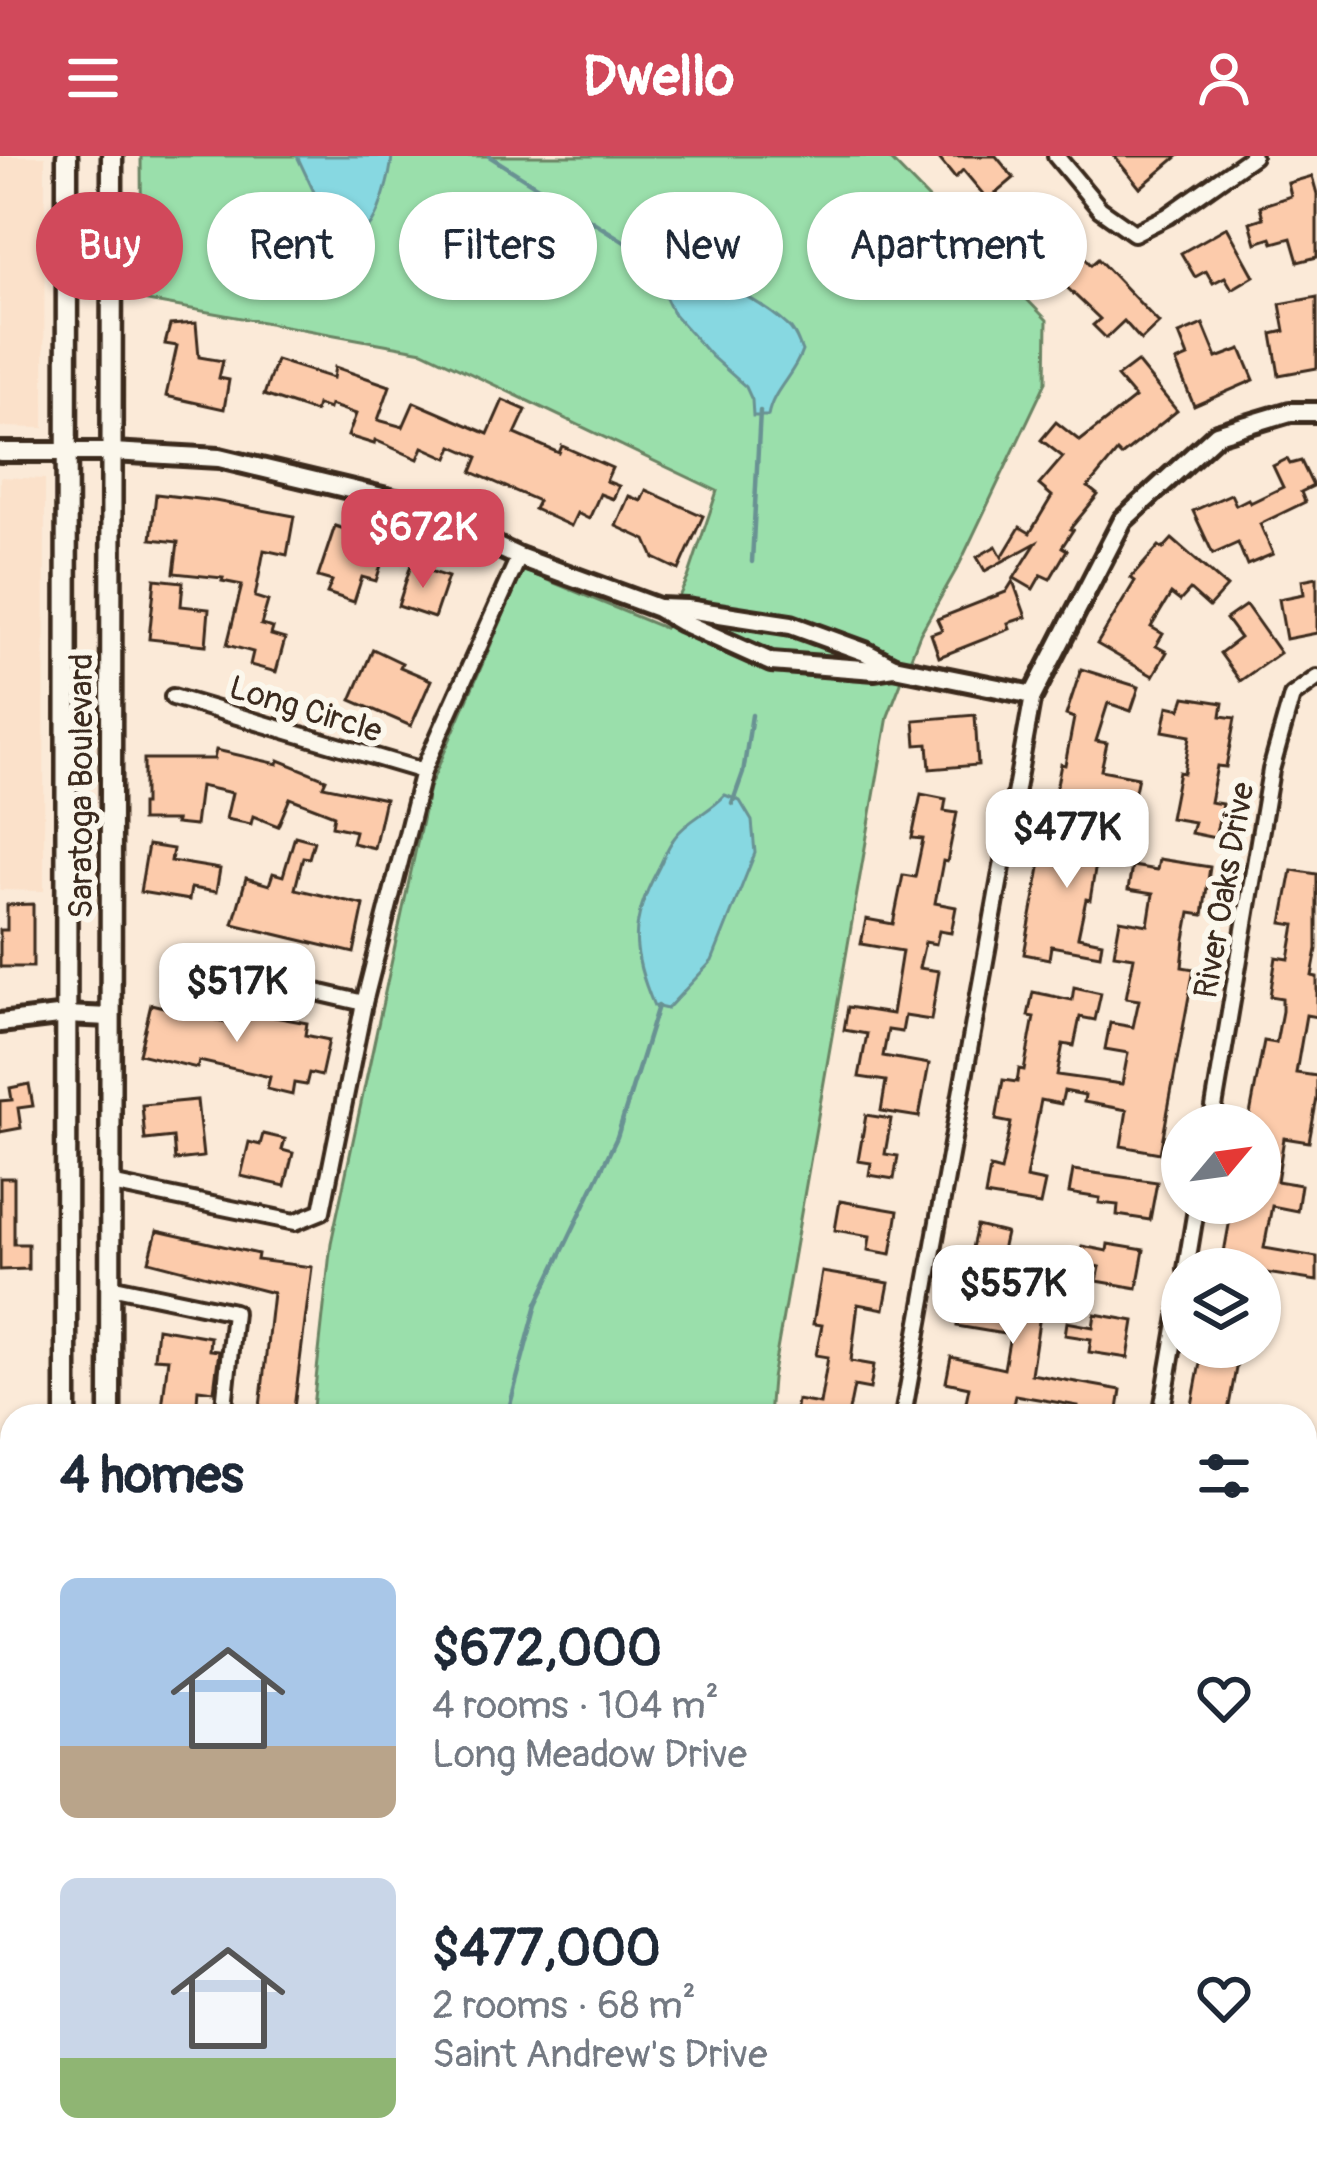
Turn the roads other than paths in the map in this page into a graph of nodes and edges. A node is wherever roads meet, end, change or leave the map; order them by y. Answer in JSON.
{"nodes":[{"id":1,"x":67,"y":156,"type":"edge"},
{"id":2,"x":112,"y":156,"type":"edge"},
{"id":3,"x":1056,"y":156,"type":"edge"},
{"id":4,"x":1253,"y":156,"type":"edge"},
{"id":5,"x":1317,"y":412,"type":"edge"},
{"id":6,"x":0,"y":452,"type":"edge"},
{"id":7,"x":66,"y":452,"type":"junction"},
{"id":8,"x":112,"y":452,"type":"junction"},
{"id":9,"x":519,"y":557,"type":"junction"},
{"id":10,"x":658,"y":608,"type":"junction"},
{"id":11,"x":894,"y":667,"type":"junction"},
{"id":12,"x":1317,"y":678,"type":"edge"},
{"id":13,"x":1033,"y":695,"type":"junction"},
{"id":14,"x":173,"y":697,"type":"dead end"},
{"id":15,"x":422,"y":772,"type":"junction"},
{"id":16,"x":192,"y":963,"type":"dead end"},
{"id":17,"x":364,"y":1003,"type":"junction"},
{"id":18,"x":67,"y":1016,"type":"junction"},
{"id":19,"x":109,"y":1017,"type":"junction"},
{"id":20,"x":0,"y":1023,"type":"edge"},
{"id":21,"x":1214,"y":1104,"type":"edge"},
{"id":22,"x":111,"y":1184,"type":"junction"},
{"id":23,"x":110,"y":1286,"type":"junction"},
{"id":24,"x":1169,"y":1368,"type":"edge"},
{"id":25,"x":66,"y":1370,"type":"junction"},
{"id":26,"x":66,"y":1404,"type":"edge"},
{"id":27,"x":74,"y":1404,"type":"edge"},
{"id":28,"x":110,"y":1404,"type":"edge"},
{"id":29,"x":224,"y":1404,"type":"edge"},
{"id":30,"x":905,"y":1404,"type":"edge"},
{"id":31,"x":1163,"y":1404,"type":"edge"}],
"edges":[{"from":1,"to":7,"type":"main road","name":"Saratoga Boulevard"},
{"from":2,"to":8,"type":"main road","name":"Saratoga Boulevard"},
{"from":3,"to":4,"type":"street"},
{"from":5,"to":13,"type":"street"},
{"from":6,"to":7,"type":"street"},
{"from":7,"to":8,"type":"street"},
{"from":7,"to":18,"type":"main road","name":"Saratoga Boulevard"},
{"from":8,"to":9,"type":"street"},
{"from":8,"to":19,"type":"main road","name":"Saratoga Boulevard"},
{"from":9,"to":10,"type":"street"},
{"from":9,"to":15,"type":"street"},
{"from":10,"to":11,"type":"street"},
{"from":10,"to":11,"type":"street"},
{"from":11,"to":13,"type":"street"},
{"from":12,"to":21,"type":"street","name":"River Oaks Drive"},
{"from":13,"to":30,"type":"street"},
{"from":14,"to":15,"type":"street","name":"Long Circle"},
{"from":15,"to":17,"type":"street"},
{"from":16,"to":17,"type":"street"},
{"from":17,"to":22,"type":"street"},
{"from":18,"to":19,"type":"street"},
{"from":18,"to":20,"type":"street"},
{"from":18,"to":25,"type":"main road","name":"Saratoga Boulevard"},
{"from":19,"to":22,"type":"main road","name":"Saratoga Boulevard"},
{"from":22,"to":23,"type":"main road","name":"Saratoga Boulevard"},
{"from":23,"to":28,"type":"main road","name":"Saratoga Boulevard"},
{"from":23,"to":29,"type":"street"},
{"from":24,"to":31,"type":"street"},
{"from":25,"to":26,"type":"main road","name":"Saratoga Boulevard"},
{"from":25,"to":27,"type":"main road"}]}
